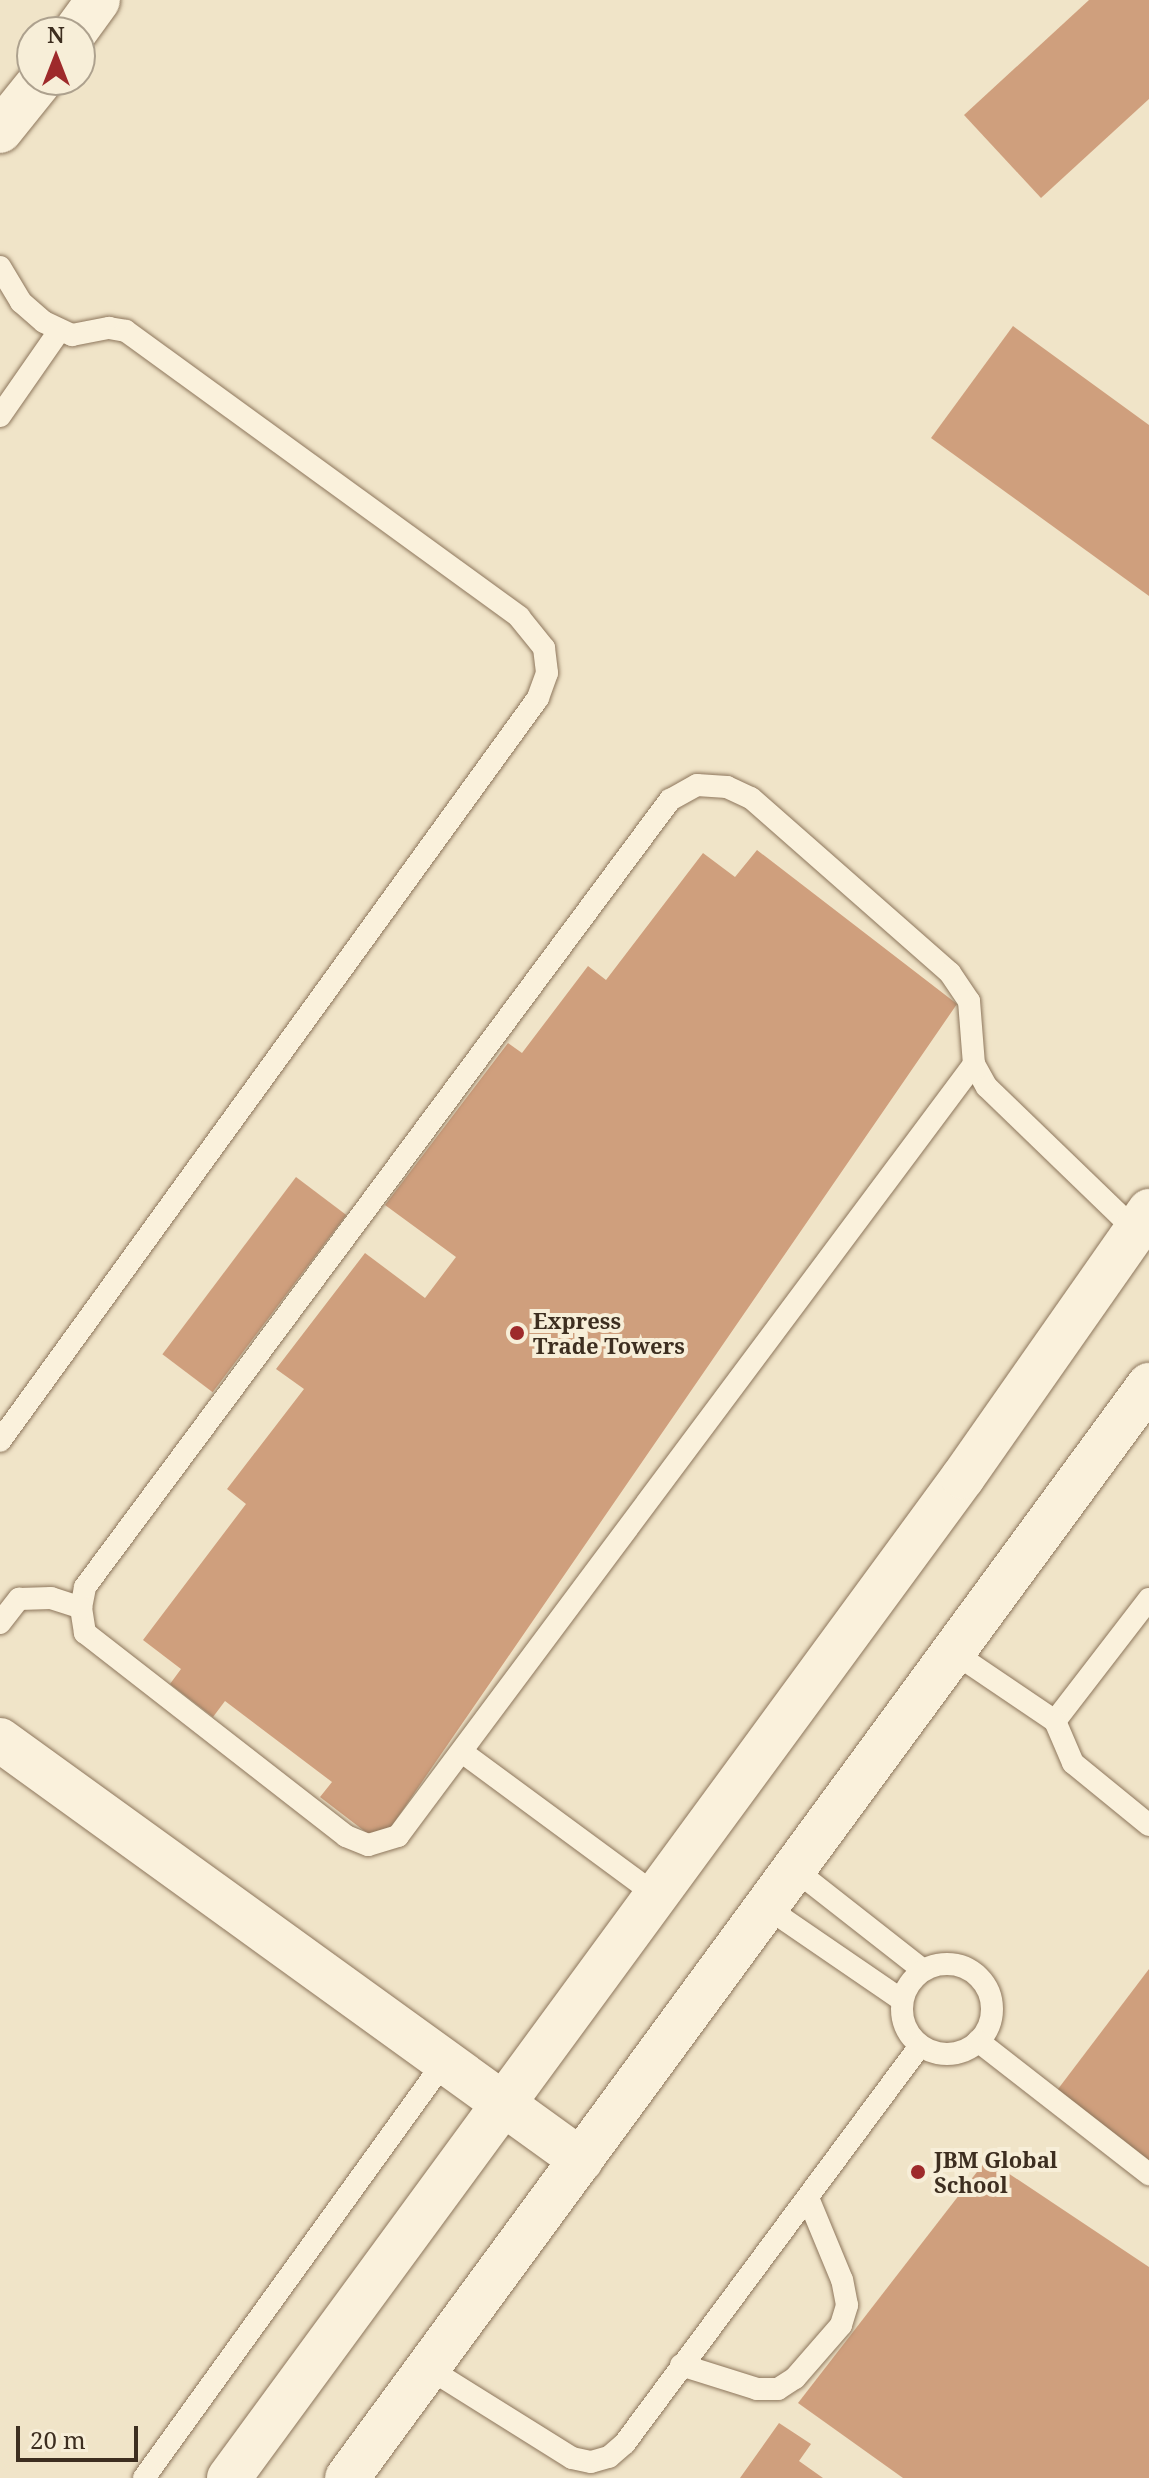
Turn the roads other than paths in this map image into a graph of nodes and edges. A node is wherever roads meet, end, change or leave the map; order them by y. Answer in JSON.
{"nodes":[{"id":1,"x":28,"y":96,"type":"edge"},
{"id":2,"x":0,"y":131,"type":"edge"},
{"id":3,"x":0,"y":267,"type":"edge"},
{"id":4,"x":59,"y":331,"type":"junction"},
{"id":5,"x":0,"y":416,"type":"edge"},
{"id":6,"x":974,"y":1064,"type":"junction"},
{"id":7,"x":1142,"y":1221,"type":"edge"},
{"id":8,"x":1144,"y":1401,"type":"edge"},
{"id":9,"x":0,"y":1441,"type":"edge"},
{"id":10,"x":1149,"y":1599,"type":"edge"},
{"id":11,"x":81,"y":1608,"type":"junction"},
{"id":12,"x":0,"y":1623,"type":"edge"},
{"id":13,"x":953,"y":1652,"type":"junction"},
{"id":14,"x":1055,"y":1721,"type":"junction"},
{"id":15,"x":0,"y":1740,"type":"edge"},
{"id":16,"x":462,"y":1752,"type":"junction"},
{"id":17,"x":1149,"y":1825,"type":"edge"},
{"id":18,"x":794,"y":1869,"type":"junction"},
{"id":19,"x":656,"y":1895,"type":"junction"},
{"id":20,"x":766,"y":1907,"type":"junction"},
{"id":21,"x":923,"y":1970,"type":"junction"},
{"id":22,"x":902,"y":2000,"type":"junction"},
{"id":23,"x":978,"y":2041,"type":"junction"},
{"id":24,"x":920,"y":2046,"type":"junction"},
{"id":25,"x":444,"y":2062,"type":"junction"},
{"id":26,"x":503,"y":2104,"type":"junction"},
{"id":27,"x":581,"y":2160,"type":"junction"},
{"id":28,"x":1149,"y":2174,"type":"edge"},
{"id":29,"x":808,"y":2198,"type":"junction"},
{"id":30,"x":681,"y":2365,"type":"junction"},
{"id":31,"x":428,"y":2368,"type":"junction"},
{"id":32,"x":144,"y":2478,"type":"edge"},
{"id":33,"x":229,"y":2478,"type":"edge"},
{"id":34,"x":347,"y":2478,"type":"edge"}],
"edges":[{"from":1,"to":2,"type":"street"},
{"from":3,"to":4,"type":"lane"},
{"from":4,"to":5,"type":"lane"},
{"from":4,"to":9,"type":"lane"},
{"from":6,"to":7,"type":"lane"},
{"from":6,"to":11,"type":"lane"},
{"from":6,"to":16,"type":"lane"},
{"from":7,"to":19,"type":"street"},
{"from":8,"to":13,"type":"street"},
{"from":10,"to":14,"type":"lane"},
{"from":11,"to":12,"type":"lane"},
{"from":11,"to":16,"type":"lane"},
{"from":13,"to":14,"type":"lane"},
{"from":13,"to":18,"type":"street"},
{"from":14,"to":17,"type":"lane"},
{"from":15,"to":25,"type":"street"},
{"from":16,"to":19,"type":"lane"},
{"from":18,"to":20,"type":"street"},
{"from":18,"to":21,"type":"lane"},
{"from":19,"to":26,"type":"street"},
{"from":20,"to":22,"type":"lane"},
{"from":20,"to":27,"type":"street"},
{"from":21,"to":22,"type":"lane"},
{"from":21,"to":23,"type":"lane"},
{"from":22,"to":24,"type":"lane"},
{"from":23,"to":24,"type":"lane"},
{"from":23,"to":28,"type":"lane"},
{"from":24,"to":29,"type":"lane"},
{"from":25,"to":26,"type":"street"},
{"from":25,"to":32,"type":"lane"},
{"from":26,"to":27,"type":"street"},
{"from":26,"to":33,"type":"street"},
{"from":27,"to":31,"type":"street"},
{"from":29,"to":30,"type":"lane"},
{"from":29,"to":30,"type":"lane"},
{"from":30,"to":31,"type":"lane"},
{"from":31,"to":34,"type":"street"}]}
